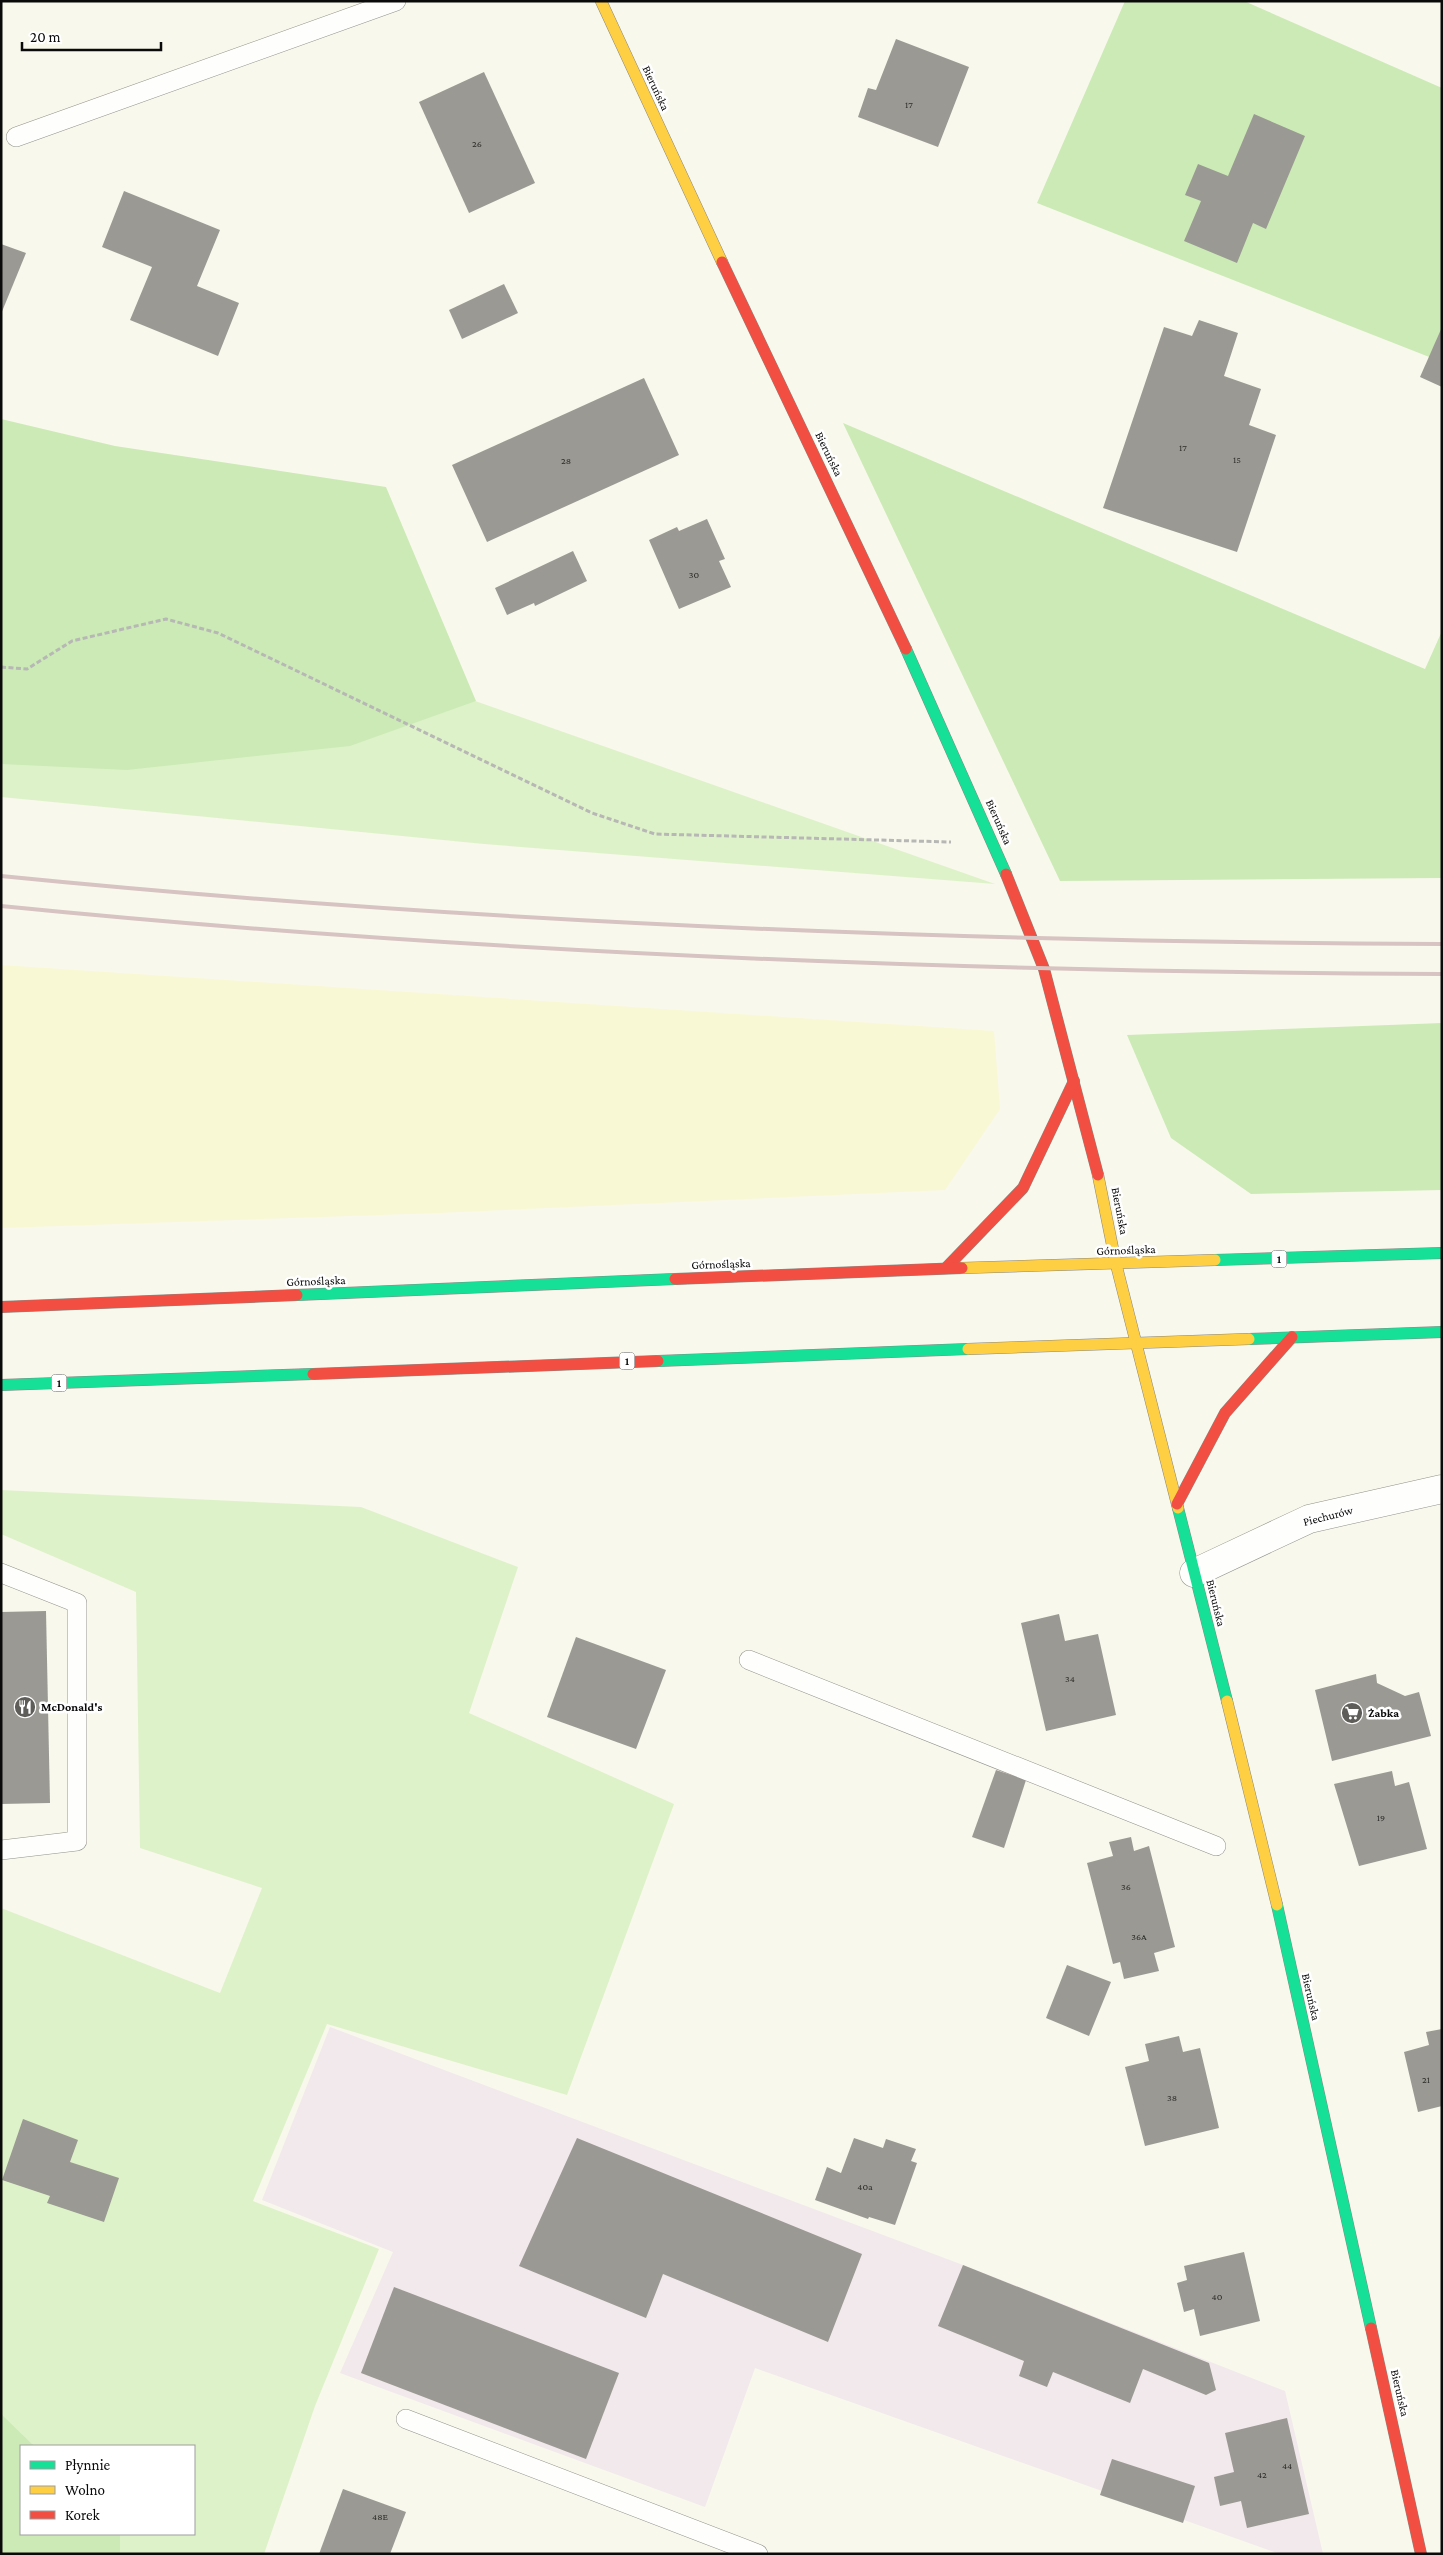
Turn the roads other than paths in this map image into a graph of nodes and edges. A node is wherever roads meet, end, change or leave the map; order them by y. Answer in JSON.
{"nodes":[{"id":1,"x":396,"y":1,"type":"edge"},
{"id":2,"x":601,"y":1,"type":"edge"},
{"id":3,"x":16,"y":137,"type":"dead end"},
{"id":4,"x":1074,"y":1081,"type":"junction"},
{"id":5,"x":1442,"y":1253,"type":"edge"},
{"id":6,"x":1116,"y":1264,"type":"junction"},
{"id":7,"x":946,"y":1268,"type":"junction"},
{"id":8,"x":1,"y":1307,"type":"edge"},
{"id":9,"x":1442,"y":1332,"type":"edge"},
{"id":10,"x":1292,"y":1337,"type":"junction"},
{"id":11,"x":1137,"y":1342,"type":"junction"},
{"id":12,"x":1,"y":1385,"type":"edge"},
{"id":13,"x":1440,"y":1493,"type":"edge"},
{"id":14,"x":1177,"y":1504,"type":"junction"},
{"id":15,"x":1194,"y":1573,"type":"junction"},
{"id":16,"x":1,"y":1574,"type":"edge"},
{"id":17,"x":749,"y":1660,"type":"dead end"},
{"id":18,"x":1216,"y":1846,"type":"dead end"},
{"id":19,"x":1,"y":1850,"type":"edge"},
{"id":20,"x":406,"y":2419,"type":"dead end"},
{"id":21,"x":758,"y":2554,"type":"edge"},
{"id":22,"x":1421,"y":2554,"type":"edge"}],
"edges":[{"from":1,"to":3,"type":"lane"},
{"from":2,"to":4,"type":"main road","name":"Bieruńska"},
{"from":4,"to":6,"type":"main road","name":"Bieruńska"},
{"from":4,"to":7,"type":"main road"},
{"from":5,"to":6,"type":"main road","name":"Górnośląska","number":"1"},
{"from":6,"to":7,"type":"main road","name":"Górnośląska","number":"1"},
{"from":6,"to":11,"type":"main road","name":"Bieruńska"},
{"from":7,"to":8,"type":"main road","name":"Górnośląska","number":"1"},
{"from":9,"to":10,"type":"main road","number":"1"},
{"from":10,"to":11,"type":"main road","number":"1"},
{"from":10,"to":14,"type":"main road"},
{"from":11,"to":12,"type":"main road","number":"1"},
{"from":11,"to":14,"type":"main road","name":"Bieruńska"},
{"from":13,"to":15,"type":"street","name":"Piechurów"},
{"from":14,"to":15,"type":"main road","name":"Bieruńska"},
{"from":15,"to":22,"type":"main road","name":"Bieruńska"},
{"from":16,"to":19,"type":"lane"},
{"from":17,"to":18,"type":"lane"},
{"from":20,"to":21,"type":"lane"}]}
